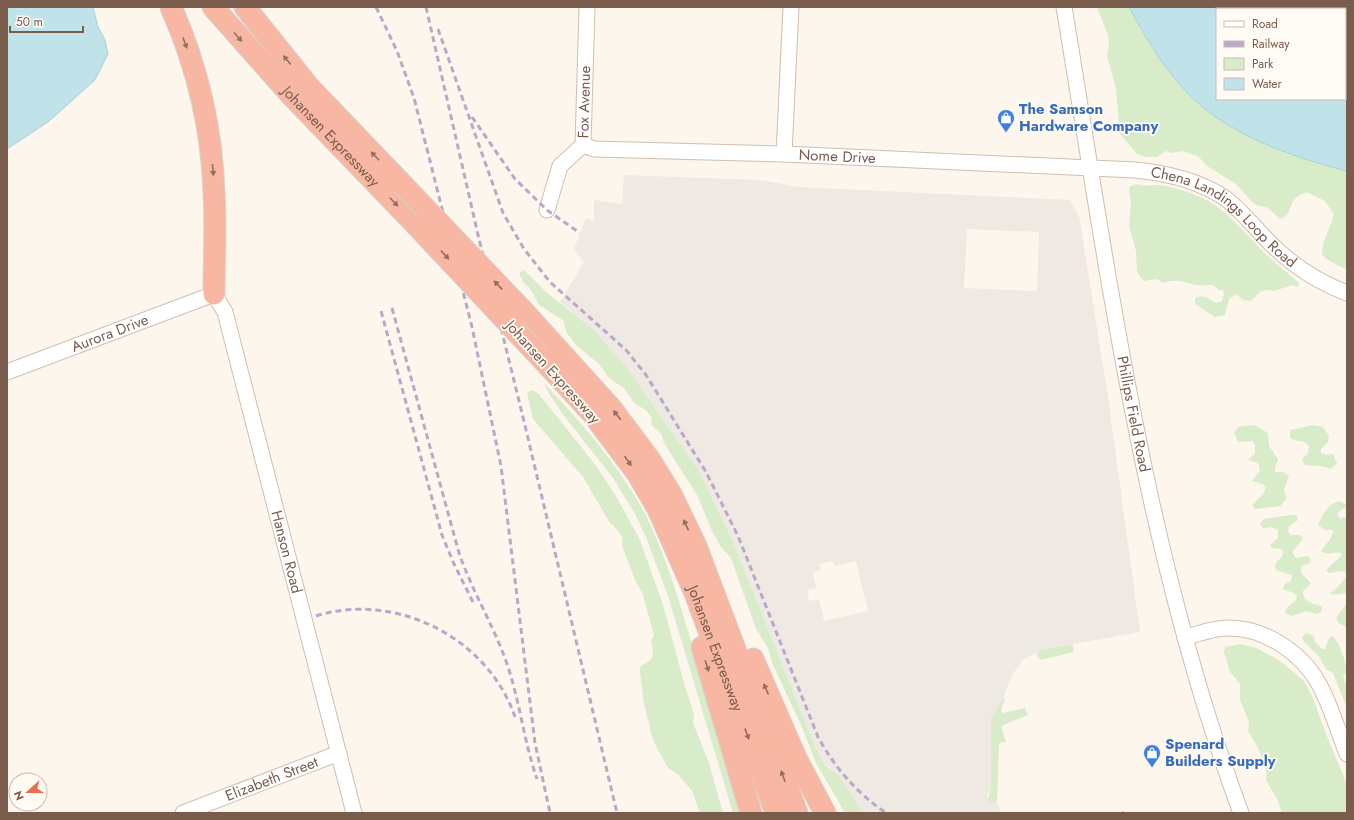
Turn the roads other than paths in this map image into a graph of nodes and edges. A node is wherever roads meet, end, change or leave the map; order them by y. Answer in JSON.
{"nodes":[{"id":1,"x":171,"y":7,"type":"edge"},
{"id":2,"x":213,"y":7,"type":"edge"},
{"id":3,"x":245,"y":7,"type":"edge"},
{"id":4,"x":587,"y":7,"type":"edge"},
{"id":5,"x":791,"y":7,"type":"edge"},
{"id":6,"x":1064,"y":7,"type":"edge"},
{"id":7,"x":583,"y":145,"type":"junction"},
{"id":8,"x":784,"y":154,"type":"junction"},
{"id":9,"x":1091,"y":169,"type":"junction"},
{"id":10,"x":547,"y":210,"type":"dead end"},
{"id":11,"x":1347,"y":293,"type":"edge"},
{"id":12,"x":214,"y":294,"type":"junction"},
{"id":13,"x":7,"y":372,"type":"edge"},
{"id":14,"x":658,"y":509,"type":"junction"},
{"id":15,"x":696,"y":546,"type":"junction"},
{"id":16,"x":1185,"y":638,"type":"junction"},
{"id":17,"x":339,"y":753,"type":"junction"},
{"id":18,"x":1347,"y":754,"type":"edge"},
{"id":19,"x":183,"y":813,"type":"edge"},
{"id":20,"x":354,"y":813,"type":"edge"},
{"id":21,"x":751,"y":813,"type":"edge"},
{"id":22,"x":776,"y":813,"type":"edge"},
{"id":23,"x":796,"y":813,"type":"edge"},
{"id":24,"x":825,"y":813,"type":"edge"},
{"id":25,"x":1240,"y":813,"type":"edge"}],
"edges":[{"from":1,"to":12,"type":"highway","one_way":true},
{"from":2,"to":14,"type":"highway","name":"Johansen Expressway","one_way":true,"bridge":true},
{"from":15,"to":3,"type":"highway","name":"Johansen Expressway","one_way":true,"bridge":true},
{"from":4,"to":7,"type":"street","name":"Fox Avenue"},
{"from":5,"to":8,"type":"street"},
{"from":6,"to":9,"type":"street","name":"Phillips Field Road"},
{"from":7,"to":8,"type":"street","name":"Nome Drive"},
{"from":7,"to":10,"type":"street","name":"Fox Avenue"},
{"from":8,"to":9,"type":"street","name":"Nome Drive"},
{"from":9,"to":11,"type":"street","name":"Chena Landings Loop Road"},
{"from":9,"to":16,"type":"street","name":"Phillips Field Road"},
{"from":12,"to":13,"type":"street","name":"Aurora Drive"},
{"from":12,"to":17,"type":"street","name":"Hanson Road"},
{"from":14,"to":21,"type":"highway","one_way":true},
{"from":14,"to":22,"type":"highway","name":"Johansen Expressway","one_way":true},
{"from":23,"to":15,"type":"highway","name":"Johansen Expressway","one_way":true},
{"from":24,"to":15,"type":"highway","one_way":true},
{"from":16,"to":18,"type":"street"},
{"from":16,"to":25,"type":"street","name":"Phillips Field Road"},
{"from":17,"to":19,"type":"street","name":"Elizabeth Street"},
{"from":17,"to":20,"type":"street","name":"Hanson Road"}]}
